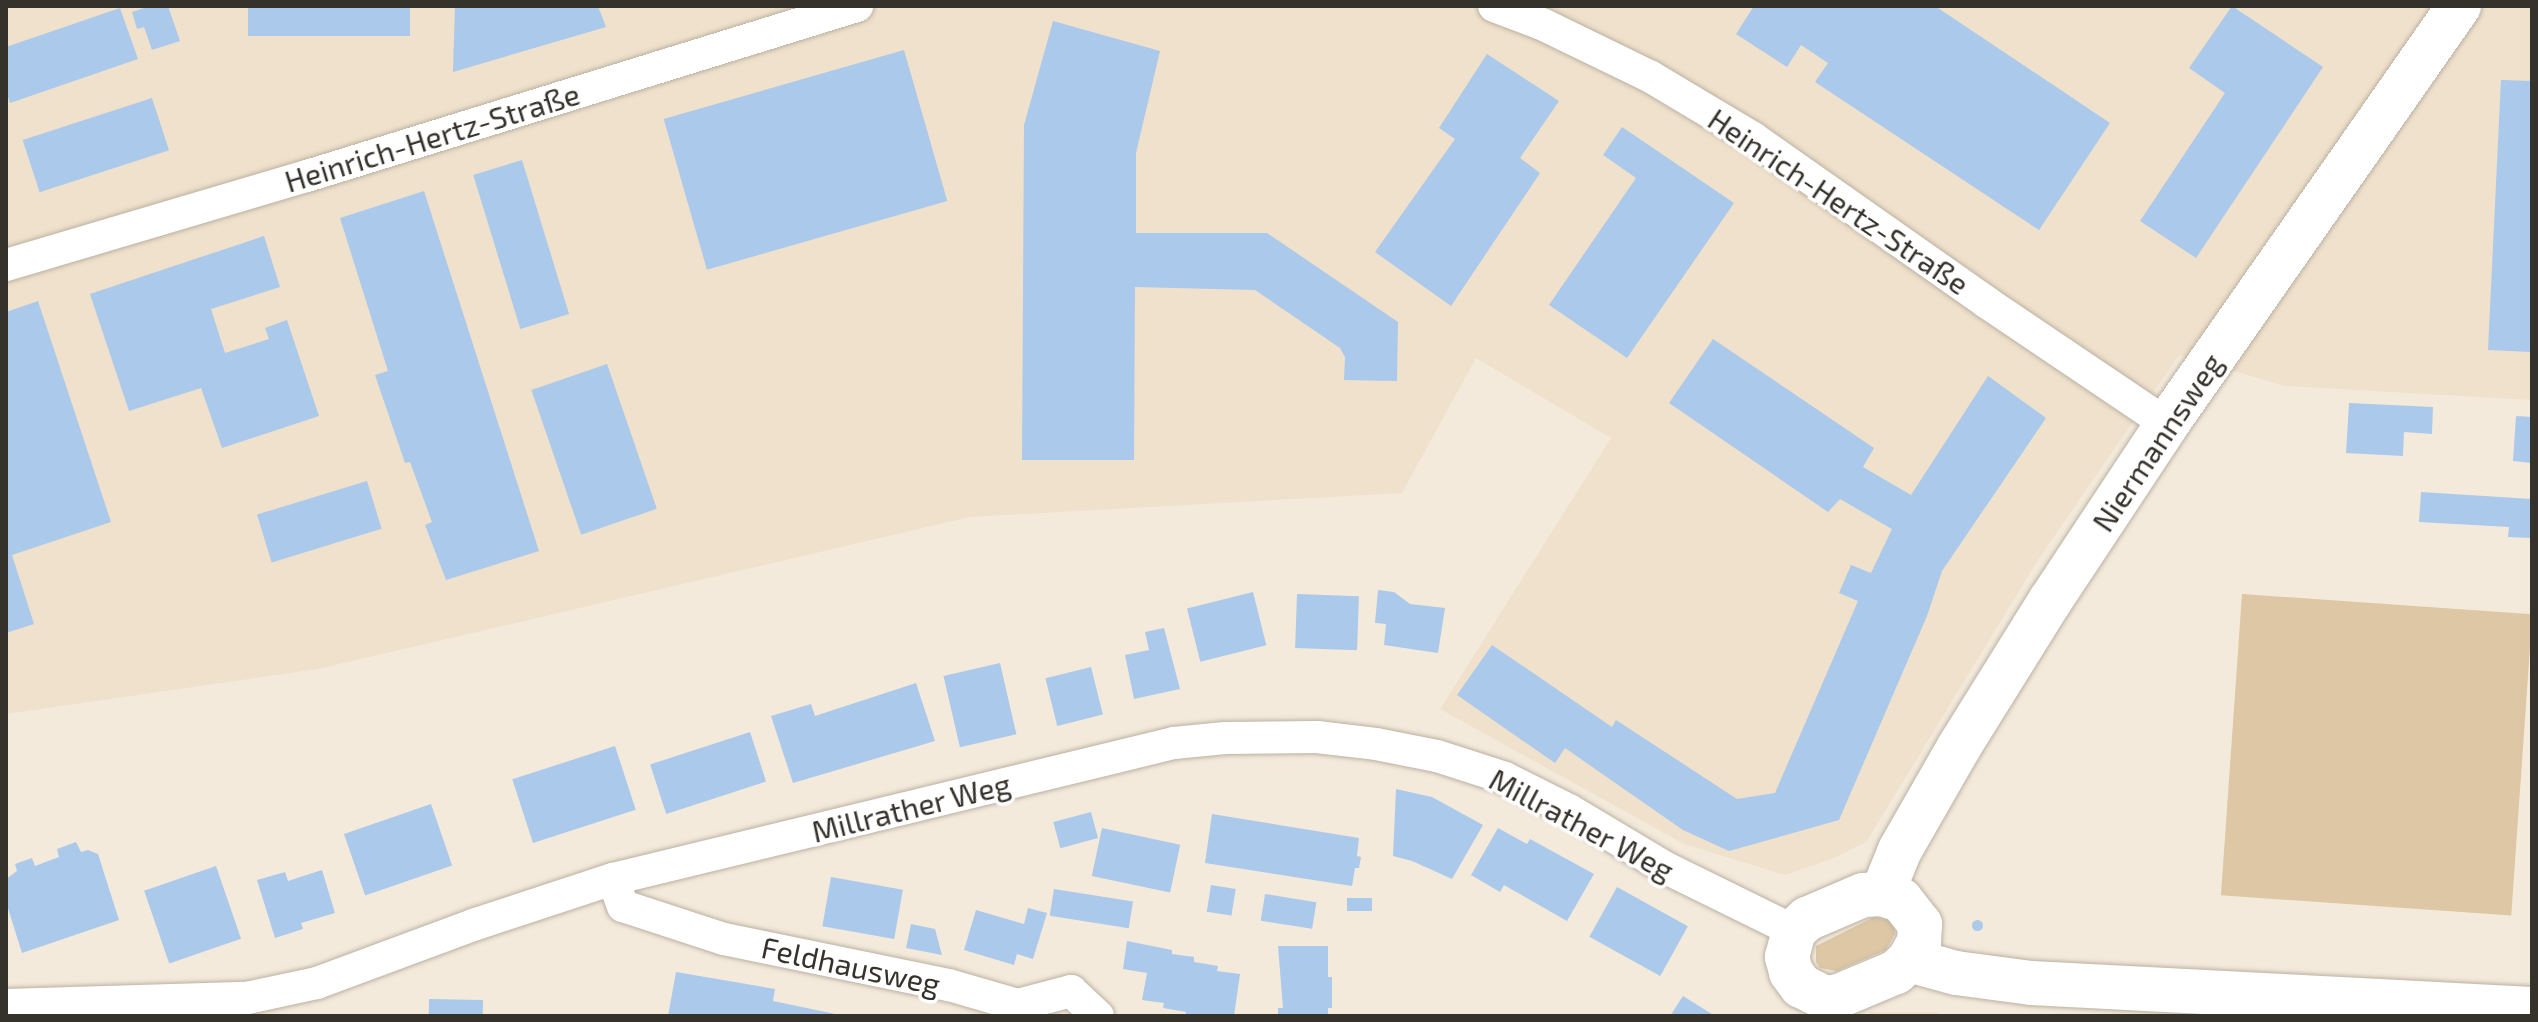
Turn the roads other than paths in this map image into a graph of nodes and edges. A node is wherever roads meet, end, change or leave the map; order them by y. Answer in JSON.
{"nodes":[{"id":1,"x":857,"y":6,"type":"edge"},
{"id":2,"x":1494,"y":6,"type":"edge"},
{"id":3,"x":2459,"y":6,"type":"edge"},
{"id":4,"x":6,"y":265,"type":"edge"},
{"id":5,"x":2167,"y":424,"type":"junction"},
{"id":6,"x":613,"y":879,"type":"junction"},
{"id":7,"x":1882,"y":894,"type":"junction"},
{"id":8,"x":1794,"y":931,"type":"junction"},
{"id":9,"x":1909,"y":960,"type":"junction"},
{"id":10,"x":6,"y":1005,"type":"edge"},
{"id":11,"x":1807,"y":1005,"type":"edge"},
{"id":12,"x":2532,"y":1009,"type":"edge"},
{"id":13,"x":10,"y":1016,"type":"edge"},
{"id":14,"x":1098,"y":1016,"type":"edge"}],
"edges":[{"from":1,"to":4,"type":"street","name":"Heinrich-Hertz-Straße"},
{"from":2,"to":5,"type":"street","name":"Heinrich-Hertz-Straße"},
{"from":3,"to":5,"type":"street","name":"Niermannsweg"},
{"from":5,"to":7,"type":"street","name":"Niermannsweg"},
{"from":6,"to":8,"type":"street","name":"Millrather Weg"},
{"from":6,"to":10,"type":"street","name":"Millrather Weg"},
{"from":6,"to":14,"type":"street","name":"Feldhausweg"},
{"from":7,"to":8,"type":"street"},
{"from":7,"to":9,"type":"street"},
{"from":8,"to":11,"type":"street"},
{"from":9,"to":11,"type":"street"},
{"from":9,"to":12,"type":"street"},
{"from":10,"to":13,"type":"street"}]}
